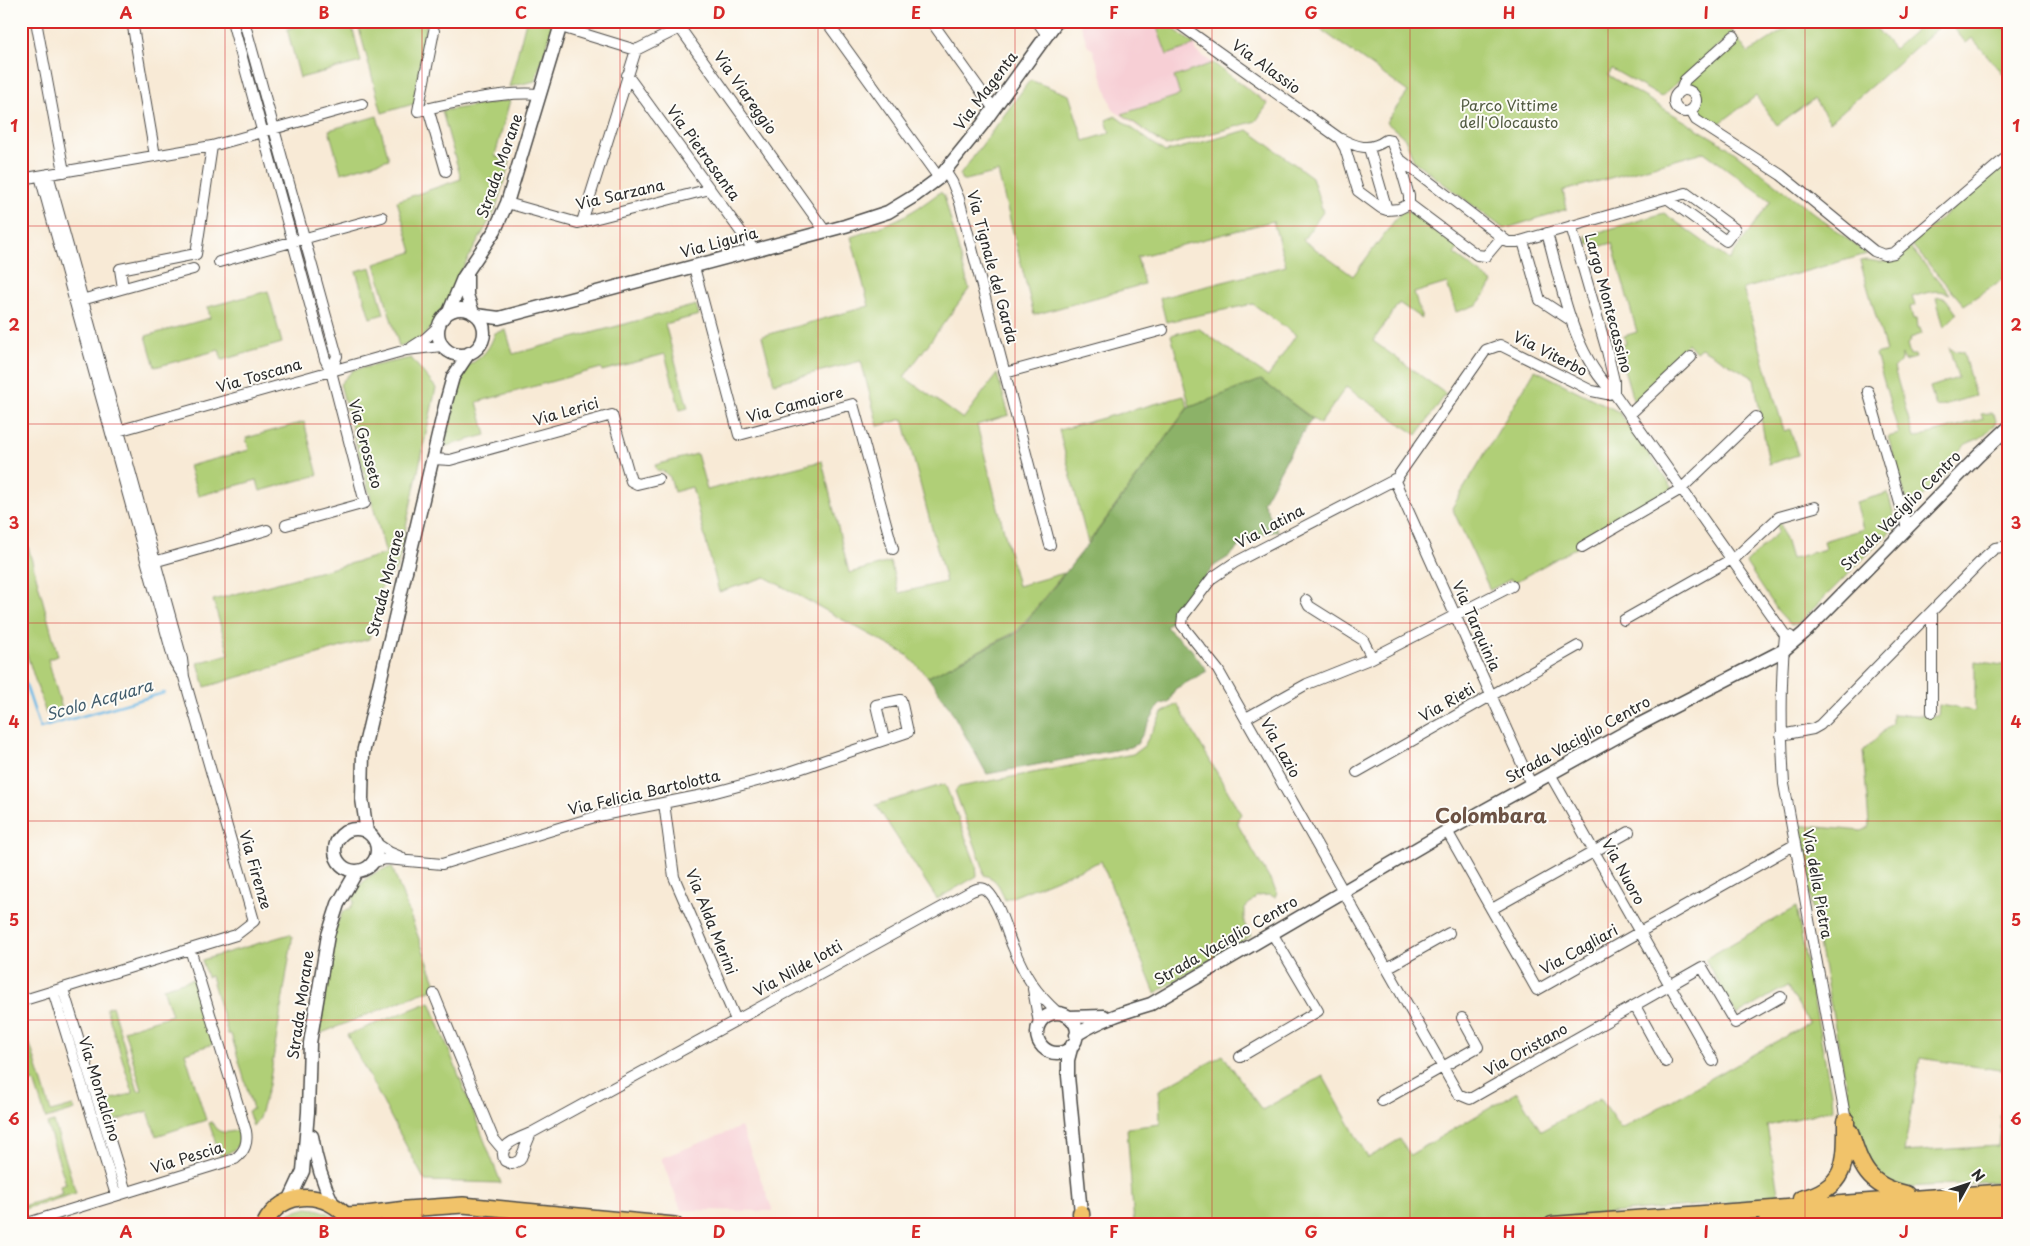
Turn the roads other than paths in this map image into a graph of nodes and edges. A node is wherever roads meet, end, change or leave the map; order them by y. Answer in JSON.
{"nodes":[{"id":1,"x":36,"y":21,"type":"edge"},
{"id":2,"x":132,"y":21,"type":"edge"},
{"id":3,"x":232,"y":21,"type":"edge"},
{"id":4,"x":244,"y":21,"type":"edge"},
{"id":5,"x":826,"y":21,"type":"edge"},
{"id":6,"x":931,"y":21,"type":"edge"},
{"id":7,"x":1037,"y":21,"type":"edge"},
{"id":8,"x":1057,"y":21,"type":"edge"},
{"id":9,"x":1176,"y":21,"type":"edge"},
{"id":10,"x":562,"y":24,"type":"edge"},
{"id":11,"x":1188,"y":25,"type":"edge"},
{"id":12,"x":434,"y":31,"type":"dead end"},
{"id":13,"x":1047,"y":35,"type":"junction"},
{"id":14,"x":1734,"y":36,"type":"dead end"},
{"id":15,"x":636,"y":50,"type":"junction"},
{"id":16,"x":627,"y":75,"type":"junction"},
{"id":17,"x":1681,"y":90,"type":"junction"},
{"id":18,"x":540,"y":94,"type":"junction"},
{"id":19,"x":362,"y":104,"type":"dead end"},
{"id":20,"x":428,"y":108,"type":"junction"},
{"id":21,"x":994,"y":109,"type":"junction"},
{"id":22,"x":1691,"y":111,"type":"junction"},
{"id":23,"x":273,"y":129,"type":"junction"},
{"id":24,"x":262,"y":132,"type":"junction"},
{"id":25,"x":1339,"y":138,"type":"junction"},
{"id":26,"x":212,"y":146,"type":"junction"},
{"id":27,"x":1369,"y":148,"type":"junction"},
{"id":28,"x":154,"y":156,"type":"junction"},
{"id":29,"x":2009,"y":156,"type":"edge"},
{"id":30,"x":1398,"y":158,"type":"junction"},
{"id":31,"x":446,"y":171,"type":"dead end"},
{"id":32,"x":64,"y":172,"type":"junction"},
{"id":33,"x":942,"y":174,"type":"junction"},
{"id":34,"x":44,"y":175,"type":"junction"},
{"id":35,"x":21,"y":179,"type":"edge"},
{"id":36,"x":710,"y":188,"type":"junction"},
{"id":37,"x":1668,"y":199,"type":"junction"},
{"id":38,"x":507,"y":202,"type":"junction"},
{"id":39,"x":1408,"y":204,"type":"junction"},
{"id":40,"x":1387,"y":210,"type":"junction"},
{"id":41,"x":382,"y":217,"type":"dead end"},
{"id":42,"x":582,"y":222,"type":"junction"},
{"id":43,"x":1571,"y":226,"type":"junction"},
{"id":44,"x":825,"y":231,"type":"junction"},
{"id":45,"x":1547,"y":233,"type":"junction"},
{"id":46,"x":1502,"y":237,"type":"junction"},
{"id":47,"x":304,"y":238,"type":"junction"},
{"id":48,"x":293,"y":241,"type":"junction"},
{"id":49,"x":1523,"y":241,"type":"junction"},
{"id":50,"x":754,"y":250,"type":"junction"},
{"id":51,"x":219,"y":262,"type":"dead end"},
{"id":52,"x":694,"y":267,"type":"junction"},
{"id":53,"x":193,"y":269,"type":"dead end"},
{"id":54,"x":468,"y":270,"type":"junction"},
{"id":55,"x":123,"y":288,"type":"junction"},
{"id":56,"x":78,"y":301,"type":"junction"},
{"id":57,"x":449,"y":312,"type":"junction"},
{"id":58,"x":474,"y":314,"type":"junction"},
{"id":59,"x":499,"y":318,"type":"junction"},
{"id":60,"x":1572,"y":321,"type":"junction"},
{"id":61,"x":439,"y":326,"type":"junction"},
{"id":62,"x":1163,"y":330,"type":"dead end"},
{"id":63,"x":484,"y":333,"type":"junction"},
{"id":64,"x":445,"y":348,"type":"junction"},
{"id":65,"x":406,"y":350,"type":"junction"},
{"id":66,"x":469,"y":353,"type":"junction"},
{"id":67,"x":1691,"y":357,"type":"dead end"},
{"id":68,"x":330,"y":371,"type":"junction"},
{"id":69,"x":1005,"y":373,"type":"junction"},
{"id":70,"x":453,"y":377,"type":"junction"},
{"id":71,"x":1868,"y":391,"type":"dead end"},
{"id":72,"x":1614,"y":393,"type":"junction"},
{"id":73,"x":1629,"y":415,"type":"junction"},
{"id":74,"x":1756,"y":417,"type":"dead end"},
{"id":75,"x":2009,"y":427,"type":"edge"},
{"id":76,"x":115,"y":431,"type":"junction"},
{"id":77,"x":433,"y":459,"type":"junction"},
{"id":78,"x":658,"y":479,"type":"dead end"},
{"id":79,"x":1394,"y":480,"type":"junction"},
{"id":80,"x":1681,"y":489,"type":"junction"},
{"id":81,"x":1815,"y":507,"type":"dead end"},
{"id":82,"x":286,"y":525,"type":"dead end"},
{"id":83,"x":1907,"y":528,"type":"junction"},
{"id":84,"x":267,"y":530,"type":"dead end"},
{"id":85,"x":1050,"y":545,"type":"dead end"},
{"id":86,"x":2009,"y":546,"type":"edge"},
{"id":87,"x":1582,"y":547,"type":"dead end"},
{"id":88,"x":893,"y":549,"type":"dead end"},
{"id":89,"x":1731,"y":559,"type":"junction"},
{"id":90,"x":151,"y":563,"type":"junction"},
{"id":91,"x":1512,"y":586,"type":"dead end"},
{"id":92,"x":1306,"y":600,"type":"dead end"},
{"id":93,"x":1932,"y":611,"type":"junction"},
{"id":94,"x":1456,"y":616,"type":"junction"},
{"id":95,"x":1624,"y":620,"type":"dead end"},
{"id":96,"x":1182,"y":625,"type":"joint"},
{"id":97,"x":1791,"y":636,"type":"junction"},
{"id":98,"x":1578,"y":646,"type":"dead end"},
{"id":99,"x":1784,"y":650,"type":"junction"},
{"id":100,"x":1372,"y":658,"type":"junction"},
{"id":101,"x":1491,"y":695,"type":"junction"},
{"id":102,"x":1932,"y":712,"type":"dead end"},
{"id":103,"x":1246,"y":718,"type":"junction"},
{"id":104,"x":1782,"y":735,"type":"junction"},
{"id":105,"x":884,"y":739,"type":"dead end"},
{"id":106,"x":1357,"y":772,"type":"dead end"},
{"id":107,"x":1550,"y":774,"type":"junction"},
{"id":108,"x":1532,"y":784,"type":"junction"},
{"id":109,"x":362,"y":799,"type":"junction"},
{"id":110,"x":664,"y":803,"type":"junction"},
{"id":111,"x":353,"y":829,"type":"junction"},
{"id":112,"x":1447,"y":831,"type":"junction"},
{"id":113,"x":367,"y":832,"type":"junction"},
{"id":114,"x":1629,"y":832,"type":"dead end"},
{"id":115,"x":376,"y":842,"type":"junction"},
{"id":116,"x":1794,"y":845,"type":"junction"},
{"id":117,"x":1594,"y":852,"type":"junction"},
{"id":118,"x":409,"y":860,"type":"junction"},
{"id":119,"x":374,"y":862,"type":"junction"},
{"id":120,"x":344,"y":867,"type":"junction"},
{"id":121,"x":357,"y":871,"type":"junction"},
{"id":122,"x":1344,"y":891,"type":"junction"},
{"id":123,"x":338,"y":904,"type":"junction"},
{"id":124,"x":1492,"y":909,"type":"junction"},
{"id":125,"x":1640,"y":932,"type":"junction"},
{"id":126,"x":1272,"y":933,"type":"junction"},
{"id":127,"x":1449,"y":933,"type":"dead end"},
{"id":128,"x":190,"y":949,"type":"junction"},
{"id":129,"x":1387,"y":968,"type":"junction"},
{"id":130,"x":1670,"y":986,"type":"junction"},
{"id":131,"x":1033,"y":988,"type":"junction"},
{"id":132,"x":58,"y":990,"type":"junction"},
{"id":133,"x":434,"y":994,"type":"dead end"},
{"id":134,"x":1781,"y":997,"type":"dead end"},
{"id":135,"x":21,"y":1001,"type":"edge"},
{"id":136,"x":1635,"y":1006,"type":"junction"},
{"id":137,"x":1063,"y":1015,"type":"junction"},
{"id":138,"x":1114,"y":1015,"type":"junction"},
{"id":139,"x":1462,"y":1018,"type":"dead end"},
{"id":140,"x":736,"y":1020,"type":"junction"},
{"id":141,"x":1039,"y":1023,"type":"junction"},
{"id":142,"x":1074,"y":1040,"type":"junction"},
{"id":143,"x":1048,"y":1051,"type":"junction"},
{"id":144,"x":1240,"y":1057,"type":"dead end"},
{"id":145,"x":1713,"y":1061,"type":"dead end"},
{"id":146,"x":1666,"y":1062,"type":"dead end"},
{"id":147,"x":1443,"y":1067,"type":"junction"},
{"id":148,"x":1068,"y":1076,"type":"junction"},
{"id":149,"x":1382,"y":1101,"type":"dead end"},
{"id":150,"x":308,"y":1112,"type":"junction"},
{"id":151,"x":1846,"y":1121,"type":"junction"},
{"id":152,"x":531,"y":1133,"type":"junction"},
{"id":153,"x":503,"y":1150,"type":"junction"},
{"id":154,"x":2009,"y":1192,"type":"edge"},
{"id":155,"x":121,"y":1194,"type":"junction"},
{"id":156,"x":1920,"y":1197,"type":"junction"},
{"id":157,"x":289,"y":1201,"type":"junction"},
{"id":158,"x":333,"y":1204,"type":"junction"},
{"id":159,"x":436,"y":1206,"type":"junction"},
{"id":160,"x":2009,"y":1208,"type":"edge"},
{"id":161,"x":1764,"y":1217,"type":"edge"},
{"id":162,"x":1082,"y":1219,"type":"edge"},
{"id":163,"x":349,"y":1220,"type":"edge"},
{"id":164,"x":21,"y":1224,"type":"edge"},
{"id":165,"x":264,"y":1225,"type":"edge"},
{"id":166,"x":387,"y":1225,"type":"edge"},
{"id":167,"x":675,"y":1225,"type":"edge"},
{"id":168,"x":1552,"y":1225,"type":"edge"}],
"edges":[{"from":1,"to":32,"type":"street"},
{"from":2,"to":28,"type":"street"},
{"from":3,"to":24,"type":"street"},
{"from":4,"to":23,"type":"street"},
{"from":5,"to":33,"type":"street","name":"Via Tignale del Garda"},
{"from":6,"to":21,"type":"street"},
{"from":7,"to":13,"type":"street"},
{"from":8,"to":13,"type":"street","name":"Via Magenta"},
{"from":9,"to":11,"type":"street","name":"Via Alassio"},
{"from":10,"to":15,"type":"street"},
{"from":10,"to":18,"type":"street","name":"Strada Morane"},
{"from":11,"to":25,"type":"street","name":"Via Alassio"},
{"from":12,"to":20,"type":"street"},
{"from":13,"to":21,"type":"street","name":"Via Magenta"},
{"from":14,"to":17,"type":"street"},
{"from":15,"to":16,"type":"street"},
{"from":15,"to":44,"type":"street","name":"Via Viareggio"},
{"from":16,"to":36,"type":"street","name":"Via Pietrasanta"},
{"from":16,"to":42,"type":"street"},
{"from":17,"to":22,"type":"street"},
{"from":17,"to":22,"type":"street"},
{"from":18,"to":20,"type":"street","name":"Strada Morane"},
{"from":18,"to":38,"type":"street","name":"Strada Morane"},
{"from":19,"to":23,"type":"street"},
{"from":20,"to":31,"type":"street"},
{"from":21,"to":33,"type":"street","name":"Via Magenta"},
{"from":22,"to":29,"type":"street"},
{"from":23,"to":24,"type":"street"},
{"from":23,"to":47,"type":"street"},
{"from":24,"to":26,"type":"street"},
{"from":24,"to":48,"type":"street"},
{"from":25,"to":27,"type":"street","name":"Via Alassio"},
{"from":25,"to":40,"type":"street"},
{"from":26,"to":28,"type":"street"},
{"from":26,"to":55,"type":"street"},
{"from":27,"to":30,"type":"street"},
{"from":27,"to":40,"type":"street"},
{"from":28,"to":32,"type":"street"},
{"from":30,"to":39,"type":"street"},
{"from":30,"to":46,"type":"street"},
{"from":32,"to":34,"type":"street"},
{"from":33,"to":44,"type":"street","name":"Via Liguria"},
{"from":33,"to":69,"type":"street","name":"Via Tignale del Garda"},
{"from":34,"to":35,"type":"street"},
{"from":34,"to":56,"type":"street","name":"Via Firenze"},
{"from":36,"to":42,"type":"street","name":"Via Sarzana"},
{"from":36,"to":50,"type":"street","name":"Via Pietrasanta"},
{"from":37,"to":37,"type":"street","name":"Largo Montecassino"},
{"from":37,"to":43,"type":"street","name":"Largo Montecassino"},
{"from":38,"to":42,"type":"street","name":"Via Sarzana"},
{"from":38,"to":54,"type":"street","name":"Strada Morane"},
{"from":39,"to":40,"type":"street"},
{"from":39,"to":46,"type":"street"},
{"from":41,"to":47,"type":"street"},
{"from":43,"to":45,"type":"street","name":"Largo Montecassino"},
{"from":43,"to":72,"type":"street","name":"Largo Montecassino"},
{"from":44,"to":50,"type":"street","name":"Via Liguria"},
{"from":45,"to":49,"type":"street","name":"Largo Montecassino"},
{"from":45,"to":60,"type":"street","name":"Largo Montecassino"},
{"from":46,"to":49,"type":"street"},
{"from":47,"to":48,"type":"street"},
{"from":47,"to":68,"type":"street"},
{"from":48,"to":51,"type":"street"},
{"from":48,"to":68,"type":"street"},
{"from":49,"to":60,"type":"street"},
{"from":50,"to":52,"type":"street","name":"Via Liguria"},
{"from":52,"to":59,"type":"street","name":"Via Liguria"},
{"from":52,"to":88,"type":"street","name":"Via Camaiore"},
{"from":53,"to":55,"type":"street"},
{"from":54,"to":57,"type":"street","name":"Strada Morane"},
{"from":54,"to":58,"type":"street"},
{"from":55,"to":56,"type":"street"},
{"from":56,"to":76,"type":"street","name":"Via Firenze"},
{"from":57,"to":58,"type":"street"},
{"from":57,"to":61,"type":"street"},
{"from":58,"to":59,"type":"street","name":"Via Liguria"},
{"from":58,"to":63,"type":"street"},
{"from":59,"to":63,"type":"street"},
{"from":60,"to":72,"type":"street","name":"Largo Montecassino"},
{"from":61,"to":64,"type":"street"},
{"from":61,"to":65,"type":"street","name":"Via Toscana"},
{"from":62,"to":69,"type":"street"},
{"from":63,"to":66,"type":"street"},
{"from":64,"to":65,"type":"street","name":"Via Toscana"},
{"from":64,"to":66,"type":"street"},
{"from":64,"to":70,"type":"street","name":"Strada Morane"},
{"from":65,"to":68,"type":"street","name":"Via Toscana"},
{"from":66,"to":70,"type":"street","name":"Strada Morane"},
{"from":67,"to":73,"type":"street"},
{"from":68,"to":76,"type":"street","name":"Via Toscana"},
{"from":68,"to":82,"type":"street","name":"Via Grosseto"},
{"from":69,"to":85,"type":"street","name":"Via Tignale del Garda"},
{"from":70,"to":77,"type":"street","name":"Strada Morane"},
{"from":71,"to":83,"type":"street"},
{"from":72,"to":73,"type":"street"},
{"from":72,"to":79,"type":"street","name":"Via Viterbo"},
{"from":73,"to":80,"type":"street"},
{"from":74,"to":80,"type":"street"},
{"from":75,"to":83,"type":"street","name":"Strada Vaciglio Centro"},
{"from":76,"to":90,"type":"street","name":"Via Firenze"},
{"from":77,"to":78,"type":"street","name":"Via Lerici"},
{"from":77,"to":109,"type":"street","name":"Strada Morane"},
{"from":79,"to":94,"type":"street","name":"Via Tarquinia"},
{"from":79,"to":96,"type":"street","name":"Via Latina"},
{"from":80,"to":87,"type":"street"},
{"from":80,"to":89,"type":"street"},
{"from":81,"to":89,"type":"street"},
{"from":83,"to":97,"type":"street","name":"Strada Vaciglio Centro"},
{"from":84,"to":90,"type":"street"},
{"from":86,"to":93,"type":"street"},
{"from":89,"to":95,"type":"street"},
{"from":89,"to":97,"type":"street"},
{"from":90,"to":128,"type":"street","name":"Via Firenze"},
{"from":91,"to":94,"type":"street"},
{"from":92,"to":100,"type":"street"},
{"from":93,"to":102,"type":"street"},
{"from":93,"to":104,"type":"street"},
{"from":94,"to":100,"type":"street"},
{"from":94,"to":101,"type":"street","name":"Via Tarquinia"},
{"from":96,"to":103,"type":"street","name":"Via Lazio"},
{"from":97,"to":99,"type":"street","name":"Strada Vaciglio Centro"},
{"from":98,"to":101,"type":"street","name":"Via Rieti"},
{"from":99,"to":104,"type":"street","name":"Via della Pietra"},
{"from":99,"to":107,"type":"street","name":"Strada Vaciglio Centro"},
{"from":100,"to":103,"type":"street"},
{"from":101,"to":106,"type":"street","name":"Via Rieti"},
{"from":101,"to":108,"type":"street","name":"Via Tarquinia"},
{"from":103,"to":122,"type":"street","name":"Via Lazio"},
{"from":104,"to":116,"type":"street","name":"Via della Pietra"},
{"from":105,"to":110,"type":"street","name":"Via Felicia Bartolotta"},
{"from":107,"to":108,"type":"street","name":"Strada Vaciglio Centro"},
{"from":107,"to":117,"type":"street","name":"Via Nuoro"},
{"from":108,"to":112,"type":"street","name":"Strada Vaciglio Centro"},
{"from":109,"to":111,"type":"street","name":"Strada Morane"},
{"from":109,"to":113,"type":"street","name":"Strada Morane"},
{"from":110,"to":118,"type":"street","name":"Via Felicia Bartolotta"},
{"from":110,"to":140,"type":"street","name":"Via Alda Merini"},
{"from":111,"to":113,"type":"street"},
{"from":111,"to":120,"type":"street"},
{"from":112,"to":122,"type":"street","name":"Strada Vaciglio Centro"},
{"from":112,"to":124,"type":"street","name":"Via Cagliari"},
{"from":113,"to":115,"type":"street"},
{"from":114,"to":117,"type":"street"},
{"from":115,"to":118,"type":"street","name":"Via Felicia Bartolotta"},
{"from":115,"to":119,"type":"street"},
{"from":116,"to":125,"type":"street","name":"Via Cagliari"},
{"from":116,"to":151,"type":"street","name":"Via della Pietra"},
{"from":117,"to":124,"type":"street"},
{"from":117,"to":125,"type":"street","name":"Via Nuoro"},
{"from":118,"to":119,"type":"street","name":"Via Felicia Bartolotta"},
{"from":119,"to":121,"type":"street"},
{"from":120,"to":121,"type":"street"},
{"from":120,"to":123,"type":"street","name":"Strada Morane"},
{"from":121,"to":123,"type":"street","name":"Strada Morane"},
{"from":122,"to":126,"type":"street","name":"Strada Vaciglio Centro"},
{"from":122,"to":129,"type":"street","name":"Via Oristano"},
{"from":123,"to":150,"type":"street","name":"Strada Morane"},
{"from":124,"to":125,"type":"street","name":"Via Cagliari"},
{"from":125,"to":130,"type":"street","name":"Via Nuoro"},
{"from":126,"to":138,"type":"street","name":"Strada Vaciglio Centro"},
{"from":126,"to":144,"type":"street"},
{"from":127,"to":129,"type":"street"},
{"from":128,"to":132,"type":"street","name":"Via Firenze"},
{"from":128,"to":155,"type":"street","name":"Via Pescia"},
{"from":129,"to":147,"type":"street","name":"Via Oristano"},
{"from":130,"to":134,"type":"street"},
{"from":130,"to":136,"type":"street","name":"Via Oristano"},
{"from":130,"to":145,"type":"street","name":"Via Nuoro"},
{"from":131,"to":137,"type":"street","name":"Via Nilde Iotti"},
{"from":131,"to":140,"type":"street","name":"Via Nilde Iotti"},
{"from":131,"to":141,"type":"street","name":"Via Nilde Iotti"},
{"from":132,"to":135,"type":"street","name":"Via Firenze"},
{"from":132,"to":155,"type":"street","name":"Via Montalcino"},
{"from":133,"to":153,"type":"street"},
{"from":136,"to":146,"type":"street"},
{"from":136,"to":147,"type":"street","name":"Via Oristano"},
{"from":137,"to":138,"type":"street","name":"Strada Vaciglio Centro"},
{"from":137,"to":141,"type":"street"},
{"from":137,"to":142,"type":"street"},
{"from":138,"to":142,"type":"street","name":"Strada Vaciglio Centro"},
{"from":139,"to":147,"type":"street","name":"Via Oristano"},
{"from":140,"to":152,"type":"street","name":"Via Nilde Iotti"},
{"from":141,"to":143,"type":"street"},
{"from":142,"to":143,"type":"street"},
{"from":142,"to":148,"type":"street"},
{"from":143,"to":148,"type":"street"},
{"from":147,"to":149,"type":"street","name":"Via Oristano"},
{"from":148,"to":162,"type":"street"},
{"from":150,"to":157,"type":"street","name":"Strada Morane"},
{"from":150,"to":158,"type":"street","name":"Strada Morane"},
{"from":151,"to":156,"type":"highway"},
{"from":151,"to":161,"type":"highway"},
{"from":152,"to":153,"type":"street","name":"Via Nilde Iotti"},
{"from":152,"to":153,"type":"street"},
{"from":154,"to":156,"type":"highway"},
{"from":155,"to":164,"type":"street","name":"Via Pescia"},
{"from":156,"to":161,"type":"highway"},
{"from":157,"to":158,"type":"main road"},
{"from":157,"to":165,"type":"main road"},
{"from":158,"to":163,"type":"main road"},
{"from":159,"to":163,"type":"main road"},
{"from":159,"to":166,"type":"main road"},
{"from":159,"to":167,"type":"main road"},
{"from":160,"to":161,"type":"highway"},
{"from":161,"to":168,"type":"highway"}]}
